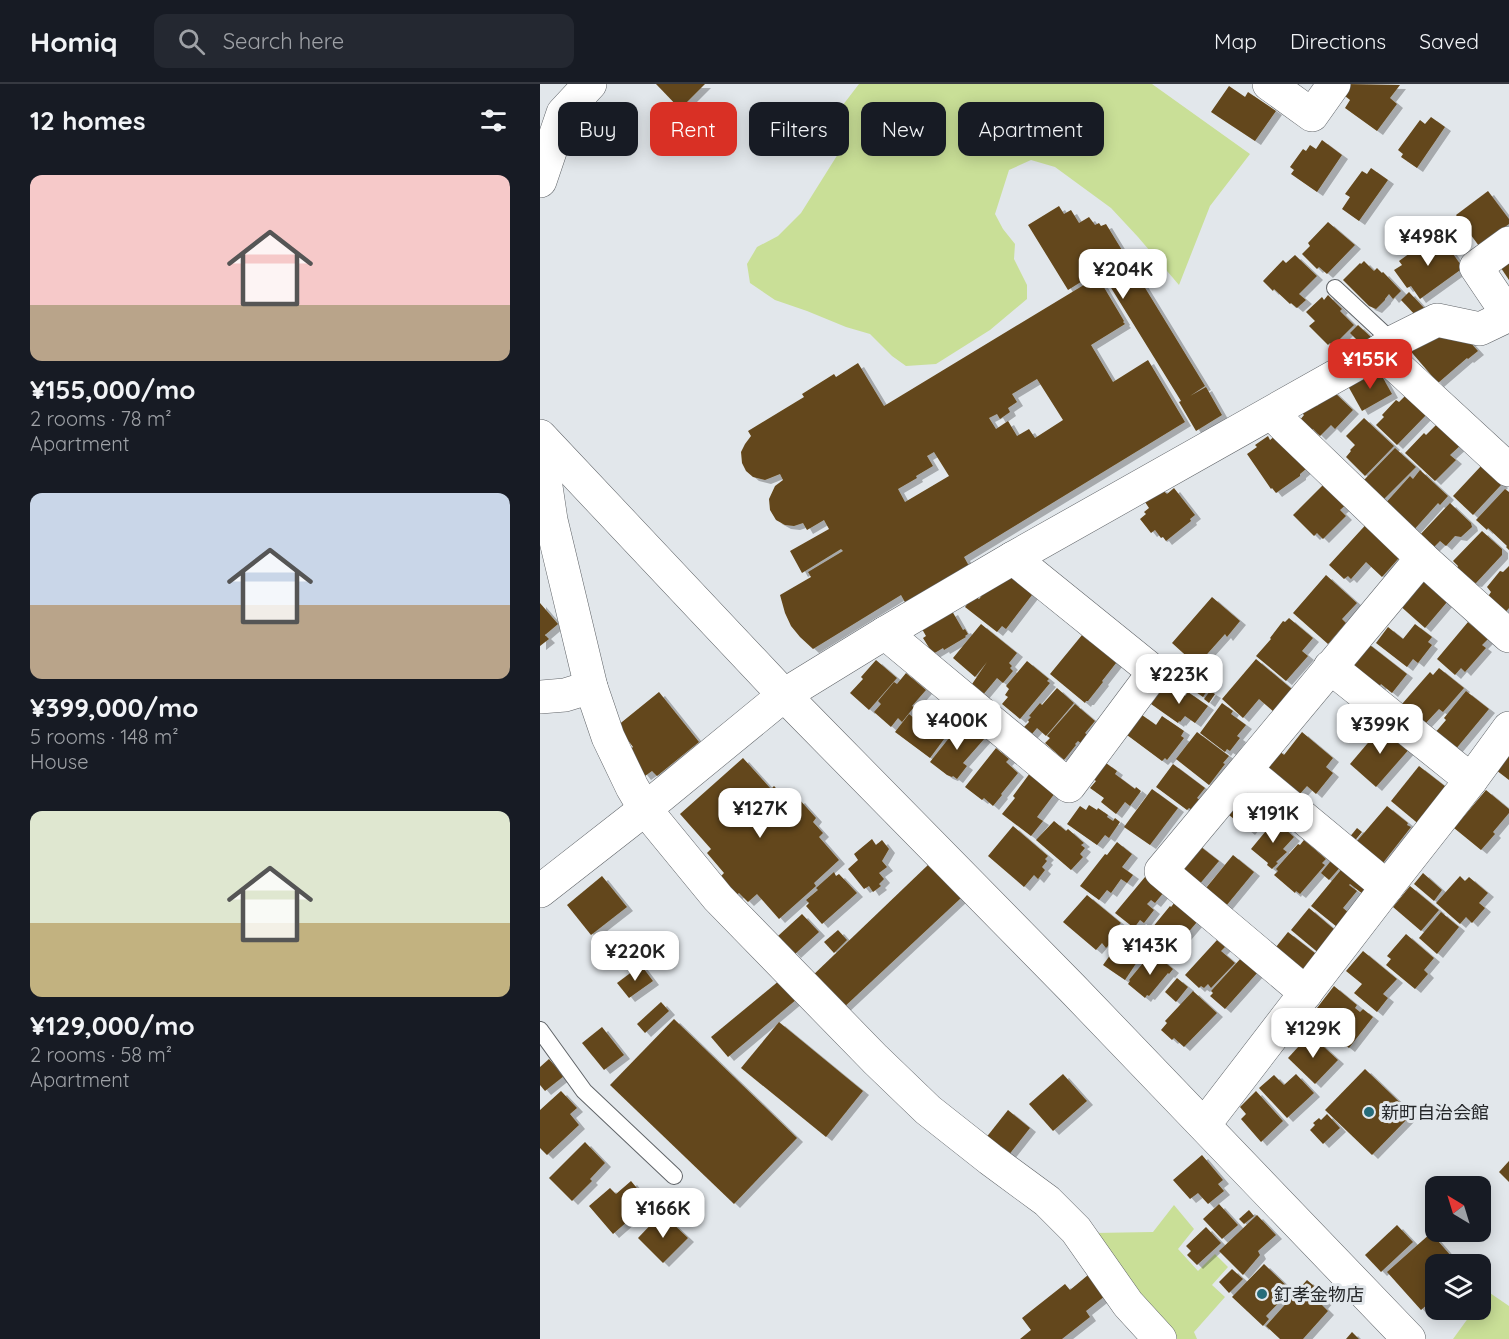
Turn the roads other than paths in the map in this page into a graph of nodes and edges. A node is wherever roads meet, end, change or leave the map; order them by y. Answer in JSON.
{"nodes":[{"id":1,"x":590,"y":84,"type":"edge"},
{"id":2,"x":1269,"y":84,"type":"edge"},
{"id":3,"x":1334,"y":84,"type":"edge"},
{"id":4,"x":540,"y":181,"type":"edge"},
{"id":5,"x":1509,"y":243,"type":"edge"},
{"id":6,"x":1335,"y":288,"type":"dead end"},
{"id":7,"x":1509,"y":316,"type":"edge"},
{"id":8,"x":1386,"y":346,"type":"junction"},
{"id":9,"x":1271,"y":413,"type":"junction"},
{"id":10,"x":542,"y":438,"type":"edge"},
{"id":11,"x":1509,"y":470,"type":"edge"},
{"id":12,"x":1013,"y":558,"type":"junction"},
{"id":13,"x":1422,"y":558,"type":"junction"},
{"id":14,"x":885,"y":633,"type":"junction"},
{"id":15,"x":1509,"y":636,"type":"edge"},
{"id":16,"x":1330,"y":667,"type":"junction"},
{"id":17,"x":591,"y":687,"type":"junction"},
{"id":18,"x":784,"y":695,"type":"junction"},
{"id":19,"x":540,"y":697,"type":"edge"},
{"id":20,"x":1509,"y":728,"type":"edge"},
{"id":21,"x":1246,"y":770,"type":"junction"},
{"id":22,"x":1471,"y":780,"type":"junction"},
{"id":23,"x":645,"y":809,"type":"junction"},
{"id":24,"x":1386,"y":887,"type":"junction"},
{"id":25,"x":540,"y":891,"type":"edge"},
{"id":26,"x":1306,"y":993,"type":"junction"},
{"id":27,"x":540,"y":1030,"type":"edge"},
{"id":28,"x":1204,"y":1125,"type":"junction"},
{"id":29,"x":674,"y":1176,"type":"dead end"},
{"id":30,"x":1160,"y":1339,"type":"edge"},
{"id":31,"x":1409,"y":1339,"type":"edge"}],
"edges":[{"from":1,"to":4,"type":"street"},
{"from":2,"to":3,"type":"street"},
{"from":5,"to":7,"type":"street"},
{"from":6,"to":8,"type":"lane"},
{"from":7,"to":8,"type":"street"},
{"from":8,"to":9,"type":"street"},
{"from":8,"to":11,"type":"street"},
{"from":9,"to":12,"type":"street"},
{"from":9,"to":13,"type":"street"},
{"from":10,"to":17,"type":"street"},
{"from":10,"to":18,"type":"street"},
{"from":12,"to":14,"type":"street"},
{"from":12,"to":14,"type":"street"},
{"from":13,"to":15,"type":"street"},
{"from":13,"to":16,"type":"street"},
{"from":14,"to":18,"type":"street"},
{"from":16,"to":21,"type":"street"},
{"from":16,"to":22,"type":"street"},
{"from":17,"to":19,"type":"street"},
{"from":17,"to":23,"type":"street"},
{"from":18,"to":23,"type":"street"},
{"from":18,"to":28,"type":"street"},
{"from":20,"to":22,"type":"street"},
{"from":21,"to":24,"type":"street"},
{"from":21,"to":26,"type":"street"},
{"from":22,"to":24,"type":"street"},
{"from":23,"to":25,"type":"street"},
{"from":23,"to":30,"type":"street"},
{"from":24,"to":26,"type":"street"},
{"from":26,"to":28,"type":"street"},
{"from":27,"to":29,"type":"lane"},
{"from":28,"to":31,"type":"street"}]}
